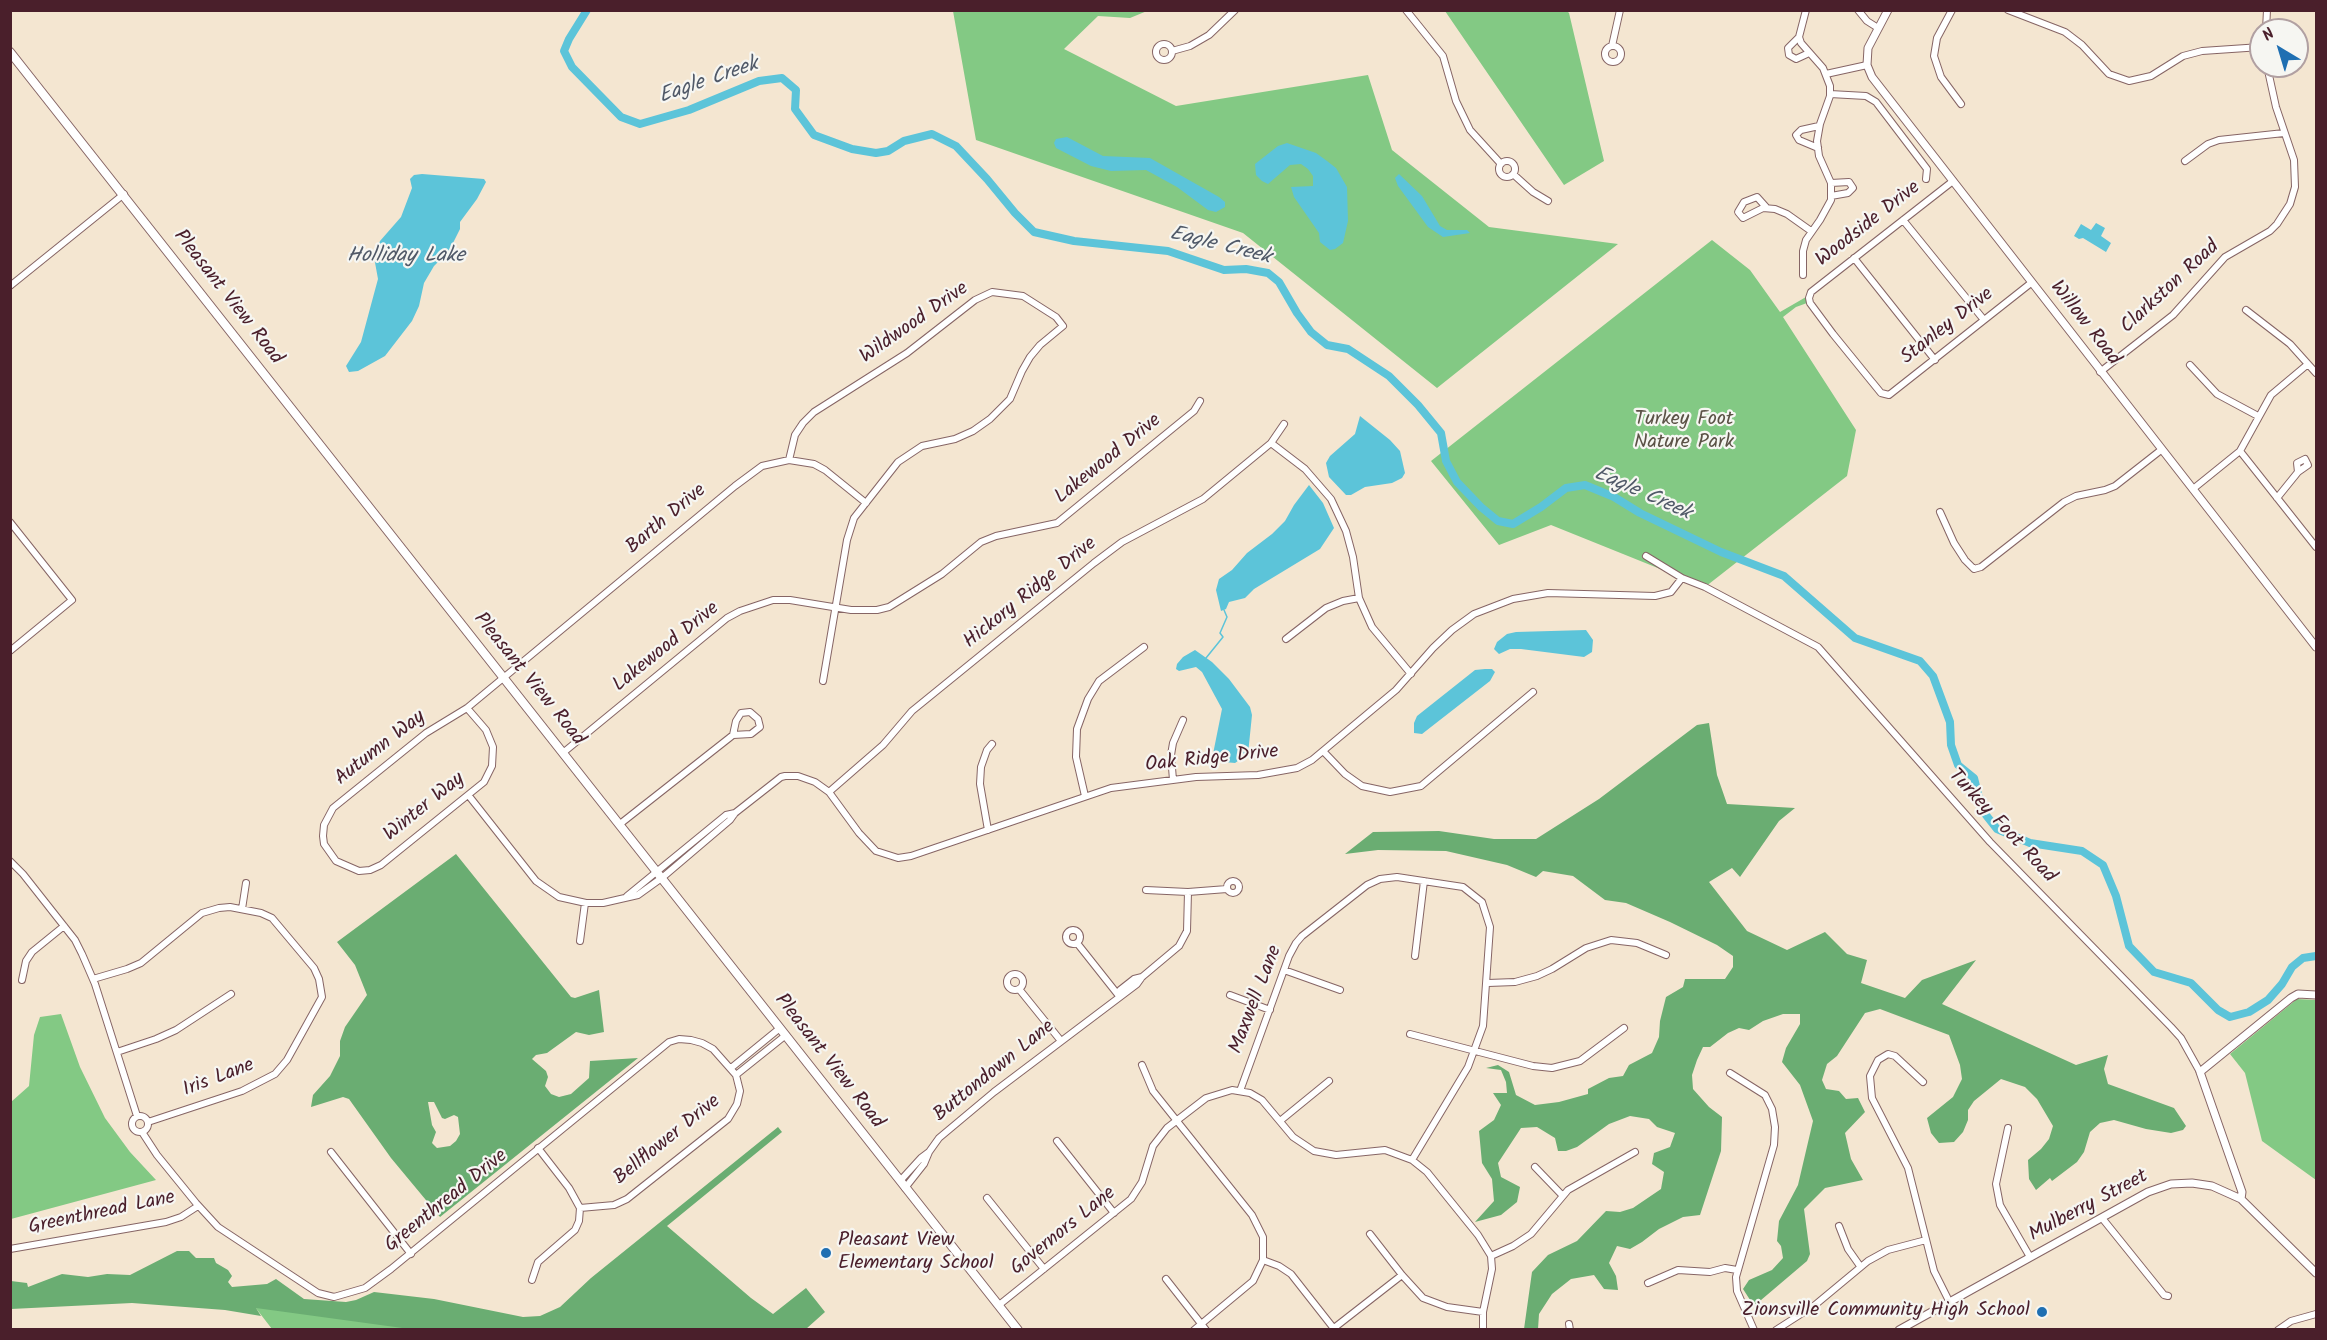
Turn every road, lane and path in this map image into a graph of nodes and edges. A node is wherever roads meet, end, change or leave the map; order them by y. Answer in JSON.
{"nodes":[{"id":1,"x":1235,"y":10,"type":"edge"},
{"id":2,"x":1406,"y":10,"type":"edge"},
{"id":3,"x":1620,"y":10,"type":"edge"},
{"id":4,"x":1806,"y":10,"type":"edge"},
{"id":5,"x":1858,"y":10,"type":"edge"},
{"id":6,"x":1888,"y":10,"type":"edge"},
{"id":7,"x":1952,"y":10,"type":"edge"},
{"id":8,"x":2008,"y":10,"type":"edge"},
{"id":9,"x":1878,"y":28,"type":"junction"},
{"id":10,"x":1799,"y":37,"type":"junction"},
{"id":11,"x":1612,"y":46,"type":"dead end"},
{"id":12,"x":2249,"y":48,"type":"edge"},
{"id":13,"x":1172,"y":51,"type":"dead end"},
{"id":14,"x":10,"y":52,"type":"edge"},
{"id":15,"x":1809,"y":53,"type":"junction"},
{"id":16,"x":1867,"y":65,"type":"junction"},
{"id":17,"x":1826,"y":74,"type":"junction"},
{"id":18,"x":2270,"y":78,"type":"edge"},
{"id":19,"x":1830,"y":94,"type":"junction"},
{"id":20,"x":1961,"y":104,"type":"dead end"},
{"id":21,"x":1819,"y":126,"type":"junction"},
{"id":22,"x":2284,"y":133,"type":"junction"},
{"id":23,"x":1818,"y":148,"type":"junction"},
{"id":24,"x":2185,"y":161,"type":"dead end"},
{"id":25,"x":1501,"y":164,"type":"junction"},
{"id":26,"x":1513,"y":174,"type":"junction"},
{"id":27,"x":1926,"y":179,"type":"dead end"},
{"id":28,"x":1953,"y":181,"type":"junction"},
{"id":29,"x":1831,"y":183,"type":"junction"},
{"id":30,"x":124,"y":194,"type":"junction"},
{"id":31,"x":1831,"y":196,"type":"junction"},
{"id":32,"x":1548,"y":201,"type":"dead end"},
{"id":33,"x":1766,"y":207,"type":"dead end"},
{"id":34,"x":1904,"y":219,"type":"junction"},
{"id":35,"x":1811,"y":231,"type":"junction"},
{"id":36,"x":1854,"y":258,"type":"junction"},
{"id":37,"x":1803,"y":275,"type":"dead end"},
{"id":38,"x":2031,"y":283,"type":"junction"},
{"id":39,"x":10,"y":286,"type":"edge"},
{"id":40,"x":2246,"y":310,"type":"dead end"},
{"id":41,"x":1984,"y":320,"type":"junction"},
{"id":42,"x":1935,"y":360,"type":"junction"},
{"id":43,"x":2308,"y":364,"type":"junction"},
{"id":44,"x":2190,"y":365,"type":"dead end"},
{"id":45,"x":2100,"y":372,"type":"junction"},
{"id":46,"x":2316,"y":373,"type":"edge"},
{"id":47,"x":1885,"y":396,"type":"joint"},
{"id":48,"x":1200,"y":401,"type":"dead end"},
{"id":49,"x":2258,"y":417,"type":"junction"},
{"id":50,"x":1284,"y":424,"type":"dead end"},
{"id":51,"x":1271,"y":442,"type":"junction"},
{"id":52,"x":2161,"y":450,"type":"junction"},
{"id":53,"x":2240,"y":451,"type":"junction"},
{"id":54,"x":789,"y":460,"type":"junction"},
{"id":55,"x":2298,"y":472,"type":"dead end"},
{"id":56,"x":2193,"y":489,"type":"junction"},
{"id":57,"x":2277,"y":498,"type":"junction"},
{"id":58,"x":866,"y":503,"type":"junction"},
{"id":59,"x":1940,"y":512,"type":"dead end"},
{"id":60,"x":10,"y":522,"type":"edge"},
{"id":61,"x":2316,"y":548,"type":"edge"},
{"id":62,"x":1646,"y":556,"type":"dead end"},
{"id":63,"x":1682,"y":579,"type":"junction"},
{"id":64,"x":1359,"y":598,"type":"junction"},
{"id":65,"x":836,"y":607,"type":"junction"},
{"id":66,"x":1286,"y":639,"type":"dead end"},
{"id":67,"x":1144,"y":647,"type":"dead end"},
{"id":68,"x":2316,"y":647,"type":"edge"},
{"id":69,"x":10,"y":651,"type":"edge"},
{"id":70,"x":1411,"y":674,"type":"junction"},
{"id":71,"x":503,"y":677,"type":"junction"},
{"id":72,"x":823,"y":681,"type":"dead end"},
{"id":73,"x":1533,"y":692,"type":"dead end"},
{"id":74,"x":466,"y":708,"type":"junction"},
{"id":75,"x":1182,"y":720,"type":"dead end"},
{"id":76,"x":733,"y":735,"type":"junction"},
{"id":77,"x":992,"y":744,"type":"dead end"},
{"id":78,"x":1323,"y":751,"type":"junction"},
{"id":79,"x":564,"y":752,"type":"junction"},
{"id":80,"x":1173,"y":780,"type":"junction"},
{"id":81,"x":829,"y":792,"type":"junction"},
{"id":82,"x":469,"y":796,"type":"junction"},
{"id":83,"x":1085,"y":796,"type":"junction"},
{"id":84,"x":620,"y":824,"type":"junction"},
{"id":85,"x":988,"y":830,"type":"junction"},
{"id":86,"x":10,"y":861,"type":"edge"},
{"id":87,"x":342,"y":865,"type":"joint"},
{"id":88,"x":661,"y":874,"type":"junction"},
{"id":89,"x":1424,"y":881,"type":"junction"},
{"id":90,"x":246,"y":883,"type":"dead end"},
{"id":91,"x":1227,"y":889,"type":"dead end"},
{"id":92,"x":1146,"y":890,"type":"dead end"},
{"id":93,"x":1188,"y":892,"type":"junction"},
{"id":94,"x":585,"y":903,"type":"junction"},
{"id":95,"x":242,"y":909,"type":"junction"},
{"id":96,"x":64,"y":926,"type":"junction"},
{"id":97,"x":580,"y":941,"type":"dead end"},
{"id":98,"x":1077,"y":943,"type":"dead end"},
{"id":99,"x":1666,"y":955,"type":"dead end"},
{"id":100,"x":1415,"y":956,"type":"dead end"},
{"id":101,"x":1284,"y":970,"type":"junction"},
{"id":102,"x":93,"y":979,"type":"junction"},
{"id":103,"x":22,"y":980,"type":"dead end"},
{"id":104,"x":1488,"y":983,"type":"junction"},
{"id":105,"x":1020,"y":989,"type":"dead end"},
{"id":106,"x":1340,"y":990,"type":"dead end"},
{"id":107,"x":231,"y":994,"type":"dead end"},
{"id":108,"x":1230,"y":995,"type":"dead end"},
{"id":109,"x":2316,"y":995,"type":"edge"},
{"id":110,"x":1119,"y":996,"type":"junction"},
{"id":111,"x":1270,"y":1010,"type":"junction"},
{"id":112,"x":1624,"y":1028,"type":"dead end"},
{"id":113,"x":783,"y":1032,"type":"junction"},
{"id":114,"x":1410,"y":1034,"type":"dead end"},
{"id":115,"x":1061,"y":1041,"type":"junction"},
{"id":116,"x":1476,"y":1051,"type":"junction"},
{"id":117,"x":117,"y":1052,"type":"junction"},
{"id":118,"x":1142,"y":1065,"type":"dead end"},
{"id":119,"x":731,"y":1068,"type":"junction"},
{"id":120,"x":2200,"y":1072,"type":"junction"},
{"id":121,"x":1730,"y":1073,"type":"dead end"},
{"id":122,"x":736,"y":1075,"type":"junction"},
{"id":123,"x":1329,"y":1081,"type":"dead end"},
{"id":124,"x":1923,"y":1082,"type":"dead end"},
{"id":125,"x":1240,"y":1091,"type":"junction"},
{"id":126,"x":137,"y":1116,"type":"junction"},
{"id":127,"x":1176,"y":1120,"type":"junction"},
{"id":128,"x":1280,"y":1121,"type":"junction"},
{"id":129,"x":148,"y":1122,"type":"junction"},
{"id":130,"x":2008,"y":1128,"type":"dead end"},
{"id":131,"x":142,"y":1132,"type":"junction"},
{"id":132,"x":1057,"y":1142,"type":"dead end"},
{"id":133,"x":538,"y":1148,"type":"junction"},
{"id":134,"x":331,"y":1152,"type":"dead end"},
{"id":135,"x":1635,"y":1152,"type":"dead end"},
{"id":136,"x":1412,"y":1160,"type":"junction"},
{"id":137,"x":1535,"y":1167,"type":"dead end"},
{"id":138,"x":903,"y":1185,"type":"junction"},
{"id":139,"x":1561,"y":1194,"type":"junction"},
{"id":140,"x":987,"y":1197,"type":"dead end"},
{"id":141,"x":2241,"y":1199,"type":"junction"},
{"id":142,"x":198,"y":1206,"type":"junction"},
{"id":143,"x":580,"y":1208,"type":"junction"},
{"id":144,"x":1114,"y":1214,"type":"junction"},
{"id":145,"x":2102,"y":1218,"type":"junction"},
{"id":146,"x":1839,"y":1226,"type":"dead end"},
{"id":147,"x":1370,"y":1234,"type":"dead end"},
{"id":148,"x":1926,"y":1240,"type":"junction"},
{"id":149,"x":10,"y":1249,"type":"edge"},
{"id":150,"x":411,"y":1254,"type":"junction"},
{"id":151,"x":1491,"y":1256,"type":"junction"},
{"id":152,"x":2030,"y":1257,"type":"junction"},
{"id":153,"x":1263,"y":1260,"type":"junction"},
{"id":154,"x":1860,"y":1266,"type":"junction"},
{"id":155,"x":1044,"y":1269,"type":"junction"},
{"id":156,"x":1737,"y":1270,"type":"junction"},
{"id":157,"x":2316,"y":1273,"type":"edge"},
{"id":158,"x":1402,"y":1275,"type":"junction"},
{"id":159,"x":1166,"y":1279,"type":"dead end"},
{"id":160,"x":532,"y":1280,"type":"dead end"},
{"id":161,"x":1648,"y":1283,"type":"dead end"},
{"id":162,"x":2168,"y":1296,"type":"dead end"},
{"id":163,"x":1948,"y":1301,"type":"junction"},
{"id":164,"x":999,"y":1305,"type":"junction"},
{"id":165,"x":1483,"y":1312,"type":"junction"},
{"id":166,"x":2316,"y":1314,"type":"edge"},
{"id":167,"x":1203,"y":1327,"type":"edge"},
{"id":168,"x":1018,"y":1329,"type":"edge"},
{"id":169,"x":1194,"y":1329,"type":"edge"},
{"id":170,"x":1334,"y":1329,"type":"edge"},
{"id":171,"x":1483,"y":1329,"type":"edge"},
{"id":172,"x":1754,"y":1329,"type":"edge"},
{"id":173,"x":1776,"y":1329,"type":"edge"},
{"id":174,"x":1899,"y":1329,"type":"edge"},
{"id":175,"x":2278,"y":1329,"type":"edge"}],
"edges":[{"from":1,"to":13,"type":"street"},
{"from":2,"to":25,"type":"street"},
{"from":3,"to":11,"type":"street"},
{"from":4,"to":10,"type":"street"},
{"from":5,"to":9,"type":"street"},
{"from":6,"to":9,"type":"street"},
{"from":7,"to":20,"type":"street"},
{"from":8,"to":12,"type":"street"},
{"from":9,"to":16,"type":"street"},
{"from":10,"to":15,"type":"street"},
{"from":10,"to":15,"type":"street"},
{"from":14,"to":30,"type":"main road","name":"Pleasant View Road"},
{"from":15,"to":17,"type":"street"},
{"from":16,"to":17,"type":"street"},
{"from":16,"to":28,"type":"street","name":"Willow Road"},
{"from":17,"to":19,"type":"street"},
{"from":18,"to":22,"type":"street","name":"Clarkston Road"},
{"from":19,"to":21,"type":"street"},
{"from":19,"to":27,"type":"street"},
{"from":21,"to":23,"type":"street"},
{"from":21,"to":23,"type":"street"},
{"from":22,"to":24,"type":"street"},
{"from":22,"to":45,"type":"street","name":"Clarkston Road"},
{"from":23,"to":29,"type":"street"},
{"from":25,"to":26,"type":"street"},
{"from":25,"to":26,"type":"street"},
{"from":26,"to":32,"type":"street"},
{"from":28,"to":34,"type":"street","name":"Woodside Drive"},
{"from":28,"to":38,"type":"street","name":"Willow Road"},
{"from":29,"to":31,"type":"street"},
{"from":29,"to":31,"type":"street"},
{"from":30,"to":39,"type":"street"},
{"from":30,"to":71,"type":"main road","name":"Pleasant View Road"},
{"from":31,"to":35,"type":"street"},
{"from":33,"to":35,"type":"street"},
{"from":34,"to":36,"type":"street","name":"Woodside Drive"},
{"from":34,"to":41,"type":"street"},
{"from":35,"to":37,"type":"street"},
{"from":36,"to":42,"type":"street"},
{"from":36,"to":47,"type":"street","name":"Woodside Drive"},
{"from":38,"to":41,"type":"street","name":"Stanley Drive"},
{"from":38,"to":45,"type":"street","name":"Willow Road"},
{"from":40,"to":43,"type":"street"},
{"from":41,"to":42,"type":"street","name":"Stanley Drive"},
{"from":42,"to":47,"type":"street","name":"Stanley Drive"},
{"from":43,"to":46,"type":"street"},
{"from":43,"to":49,"type":"street"},
{"from":44,"to":49,"type":"street"},
{"from":45,"to":52,"type":"street","name":"Willow Road"},
{"from":48,"to":65,"type":"street","name":"Lakewood Drive"},
{"from":49,"to":53,"type":"street"},
{"from":50,"to":51,"type":"street","name":"Hickory Ridge Drive"},
{"from":51,"to":64,"type":"street"},
{"from":51,"to":81,"type":"street","name":"Hickory Ridge Drive"},
{"from":52,"to":56,"type":"street","name":"Willow Road"},
{"from":52,"to":59,"type":"street"},
{"from":53,"to":56,"type":"street"},
{"from":53,"to":57,"type":"street"},
{"from":54,"to":58,"type":"street","name":"Barth Drive"},
{"from":54,"to":58,"type":"street","name":"Wildwood Drive"},
{"from":54,"to":71,"type":"street","name":"Barth Drive"},
{"from":55,"to":57,"type":"street"},
{"from":56,"to":68,"type":"street","name":"Willow Road"},
{"from":57,"to":61,"type":"street"},
{"from":58,"to":65,"type":"street","name":"Wildwood Drive"},
{"from":60,"to":69,"type":"street"},
{"from":62,"to":63,"type":"street","name":"Turkey Foot Road"},
{"from":63,"to":70,"type":"street","name":"Oak Ridge Drive"},
{"from":63,"to":120,"type":"street","name":"Turkey Foot Road"},
{"from":64,"to":66,"type":"street"},
{"from":64,"to":70,"type":"street"},
{"from":65,"to":72,"type":"street","name":"Wildwood Drive"},
{"from":65,"to":79,"type":"street","name":"Lakewood Drive"},
{"from":67,"to":83,"type":"street"},
{"from":70,"to":78,"type":"street","name":"Oak Ridge Drive"},
{"from":71,"to":74,"type":"street","name":"Autumn Way"},
{"from":71,"to":79,"type":"main road","name":"Pleasant View Road"},
{"from":73,"to":78,"type":"street"},
{"from":74,"to":82,"type":"street","name":"Winter Way"},
{"from":74,"to":87,"type":"street","name":"Autumn Way"},
{"from":75,"to":80,"type":"street"},
{"from":76,"to":76,"type":"street"},
{"from":76,"to":84,"type":"street"},
{"from":77,"to":85,"type":"street"},
{"from":78,"to":80,"type":"street","name":"Oak Ridge Drive"},
{"from":79,"to":84,"type":"main road","name":"Pleasant View Road"},
{"from":80,"to":83,"type":"street","name":"Oak Ridge Drive"},
{"from":81,"to":85,"type":"street","name":"Oak Ridge Drive"},
{"from":81,"to":88,"type":"street","name":"Oak Ridge Drive"},
{"from":82,"to":87,"type":"street","name":"Winter Way"},
{"from":82,"to":94,"type":"street"},
{"from":83,"to":85,"type":"street","name":"Oak Ridge Drive"},
{"from":84,"to":88,"type":"main road","name":"Pleasant View Road"},
{"from":86,"to":96,"type":"street"},
{"from":88,"to":94,"type":"street","name":"Oak Ridge Drive"},
{"from":88,"to":113,"type":"main road","name":"Pleasant View Road"},
{"from":89,"to":100,"type":"street"},
{"from":89,"to":101,"type":"street","name":"Maxwell Lane"},
{"from":89,"to":104,"type":"street","name":"Maxwell Lane"},
{"from":90,"to":95,"type":"street"},
{"from":91,"to":93,"type":"street"},
{"from":92,"to":93,"type":"street"},
{"from":93,"to":110,"type":"street","name":"Buttondown Lane"},
{"from":94,"to":97,"type":"street"},
{"from":95,"to":102,"type":"street","name":"Iris Lane"},
{"from":95,"to":129,"type":"street","name":"Iris Lane"},
{"from":96,"to":102,"type":"street"},
{"from":96,"to":103,"type":"street"},
{"from":98,"to":110,"type":"street"},
{"from":99,"to":104,"type":"street"},
{"from":101,"to":106,"type":"street"},
{"from":101,"to":111,"type":"street","name":"Maxwell Lane"},
{"from":102,"to":117,"type":"street"},
{"from":104,"to":116,"type":"street","name":"Maxwell Lane"},
{"from":105,"to":115,"type":"street"},
{"from":107,"to":117,"type":"street"},
{"from":108,"to":111,"type":"street"},
{"from":109,"to":120,"type":"street"},
{"from":110,"to":115,"type":"street","name":"Buttondown Lane"},
{"from":111,"to":125,"type":"street","name":"Maxwell Lane"},
{"from":112,"to":116,"type":"street"},
{"from":113,"to":119,"type":"street"},
{"from":113,"to":122,"type":"street"},
{"from":113,"to":138,"type":"main road","name":"Pleasant View Road"},
{"from":114,"to":116,"type":"street"},
{"from":115,"to":138,"type":"street","name":"Buttondown Lane"},
{"from":116,"to":136,"type":"street","name":"Maxwell Lane"},
{"from":117,"to":126,"type":"street"},
{"from":118,"to":127,"type":"street"},
{"from":119,"to":122,"type":"street","name":"Bellflower Drive"},
{"from":119,"to":133,"type":"street","name":"Greenthread Drive"},
{"from":120,"to":141,"type":"street","name":"Turkey Foot Road"},
{"from":121,"to":156,"type":"street"},
{"from":122,"to":143,"type":"street","name":"Bellflower Drive"},
{"from":123,"to":128,"type":"street"},
{"from":124,"to":148,"type":"street"},
{"from":125,"to":127,"type":"street","name":"Governors Lane"},
{"from":125,"to":128,"type":"street"},
{"from":126,"to":129,"type":"street"},
{"from":126,"to":131,"type":"street"},
{"from":127,"to":144,"type":"street","name":"Governors Lane"},
{"from":127,"to":153,"type":"street"},
{"from":128,"to":136,"type":"street"},
{"from":129,"to":131,"type":"street"},
{"from":130,"to":152,"type":"street"},
{"from":131,"to":142,"type":"street","name":"Greenthread Drive"},
{"from":132,"to":144,"type":"street"},
{"from":133,"to":143,"type":"street"},
{"from":133,"to":150,"type":"street","name":"Greenthread Drive"},
{"from":134,"to":150,"type":"street"},
{"from":135,"to":139,"type":"street"},
{"from":136,"to":151,"type":"street"},
{"from":137,"to":139,"type":"street"},
{"from":138,"to":164,"type":"main road","name":"Pleasant View Road"},
{"from":139,"to":151,"type":"street"},
{"from":140,"to":155,"type":"street"},
{"from":141,"to":145,"type":"street","name":"Mulberry Street"},
{"from":141,"to":157,"type":"street","name":"Mulberry Street"},
{"from":142,"to":149,"type":"street","name":"Greenthread Lane"},
{"from":142,"to":150,"type":"street","name":"Greenthread Drive"},
{"from":143,"to":160,"type":"street"},
{"from":144,"to":155,"type":"street","name":"Governors Lane"},
{"from":145,"to":152,"type":"street","name":"Mulberry Street"},
{"from":145,"to":162,"type":"street"},
{"from":146,"to":154,"type":"street"},
{"from":147,"to":158,"type":"street"},
{"from":148,"to":154,"type":"street"},
{"from":148,"to":163,"type":"street"},
{"from":151,"to":165,"type":"street"},
{"from":152,"to":163,"type":"street","name":"Mulberry Street"},
{"from":153,"to":167,"type":"street"},
{"from":153,"to":170,"type":"street"},
{"from":154,"to":173,"type":"street"},
{"from":155,"to":164,"type":"street","name":"Governors Lane"},
{"from":156,"to":161,"type":"street"},
{"from":156,"to":172,"type":"street"},
{"from":158,"to":165,"type":"street"},
{"from":158,"to":170,"type":"street"},
{"from":159,"to":167,"type":"street"},
{"from":163,"to":174,"type":"street","name":"Mulberry Street"},
{"from":164,"to":168,"type":"main road","name":"Pleasant View Road"},
{"from":165,"to":171,"type":"street"},
{"from":166,"to":175,"type":"street"},
{"from":167,"to":169,"type":"street"}]}
